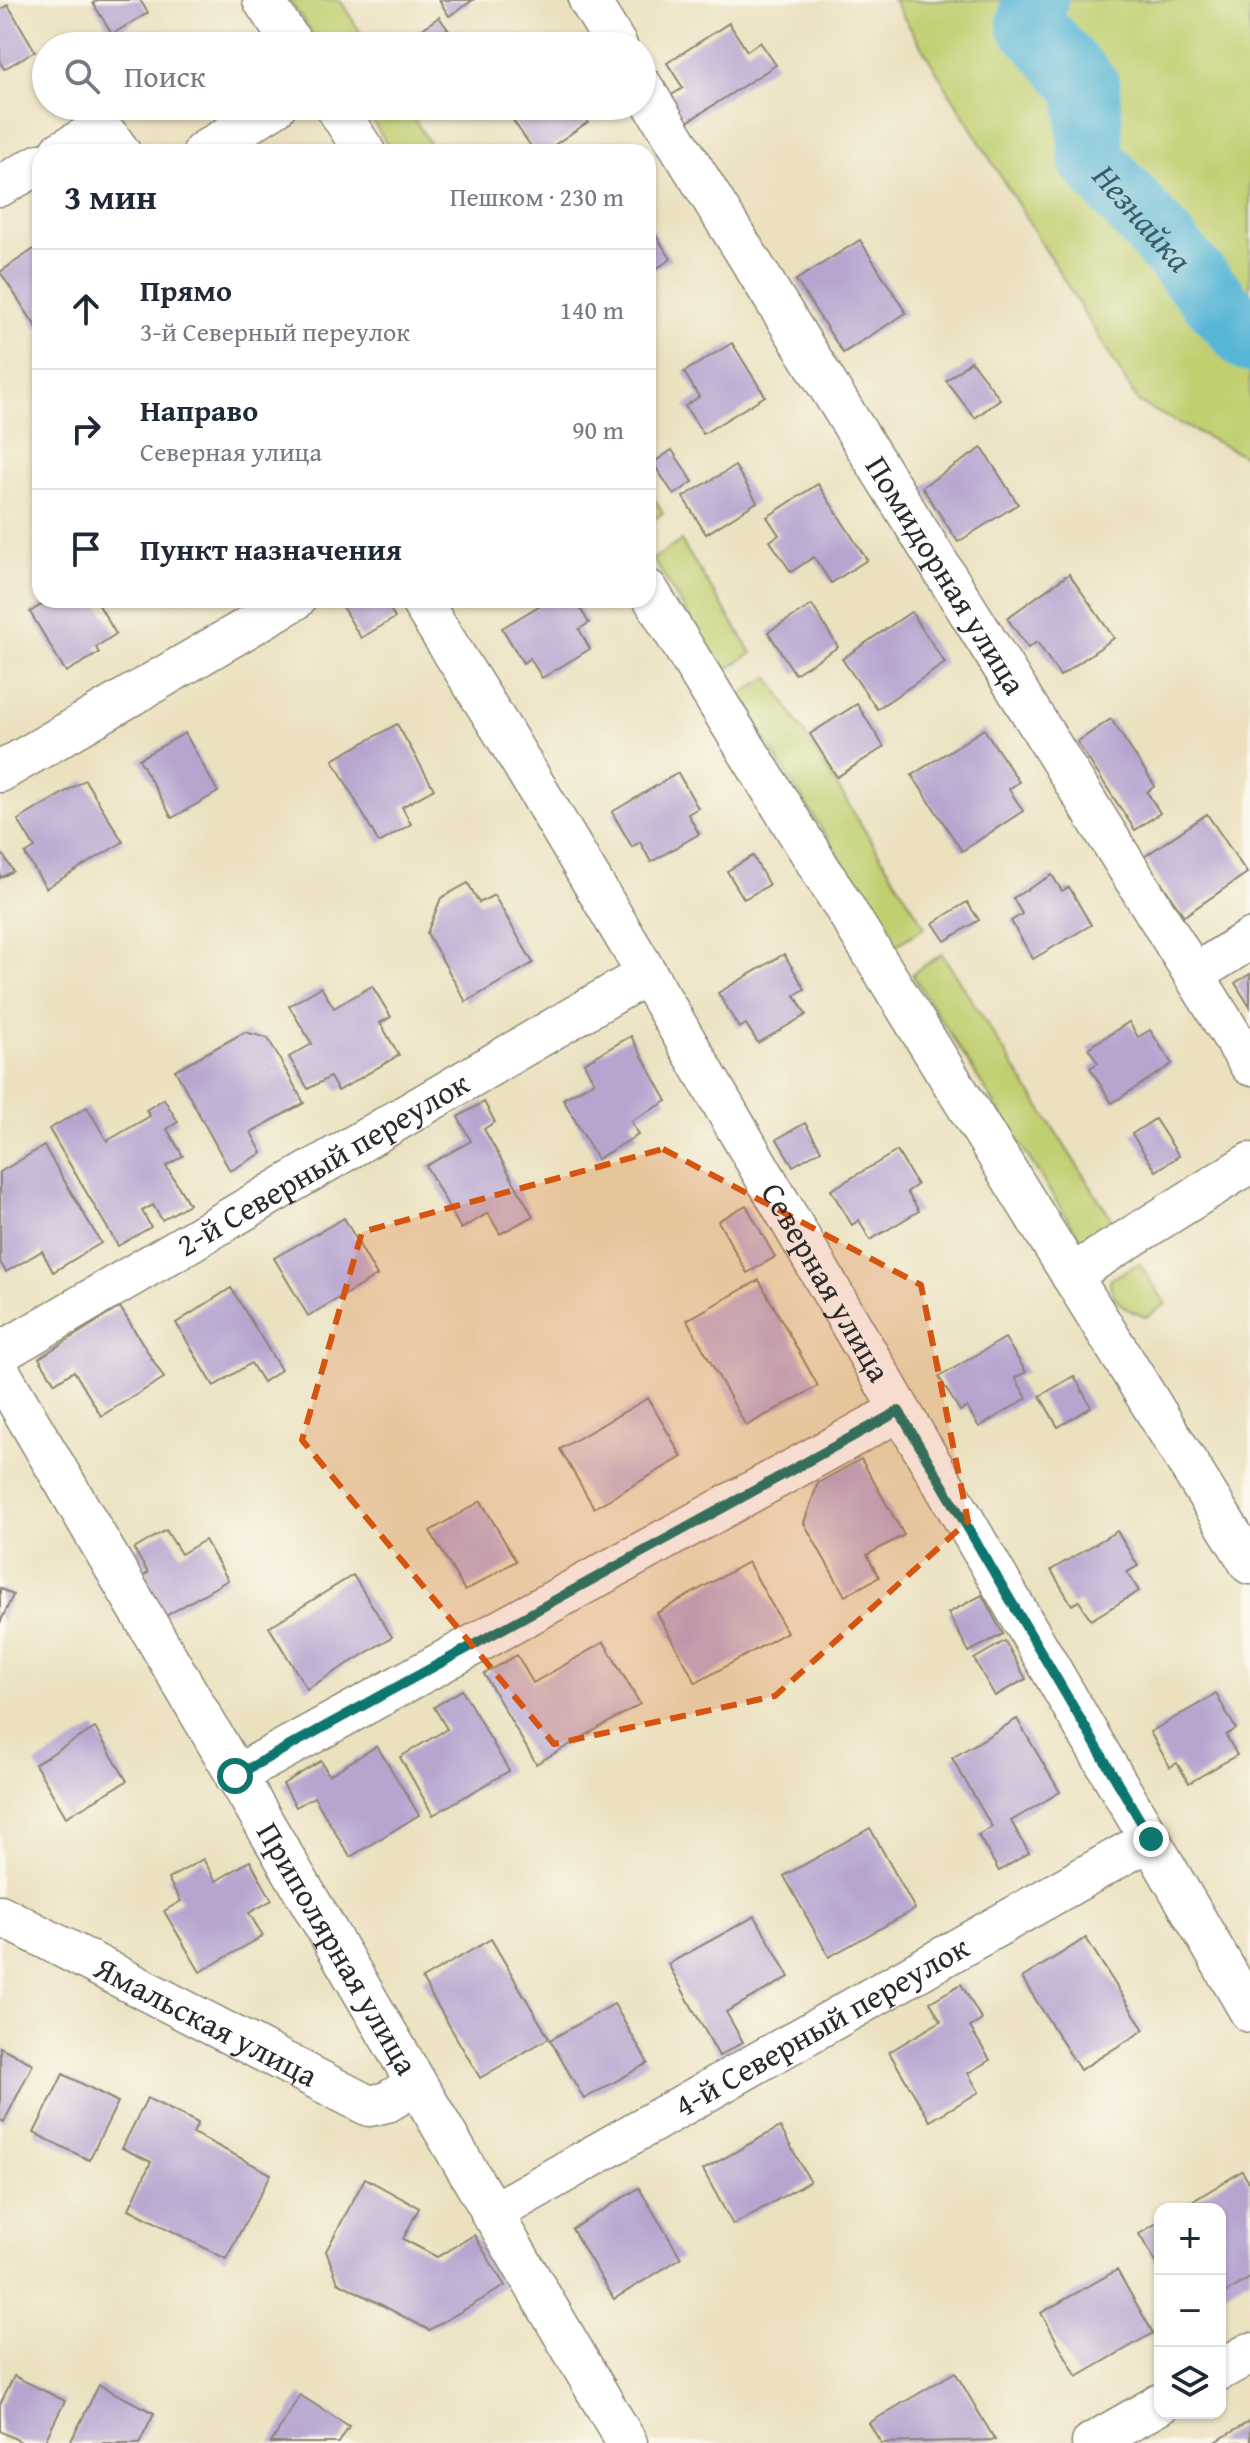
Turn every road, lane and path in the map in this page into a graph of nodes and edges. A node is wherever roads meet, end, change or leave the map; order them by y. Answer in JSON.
{"nodes":[{"id":1,"x":263,"y":0,"type":"edge"},
{"id":2,"x":589,"y":0,"type":"edge"},
{"id":3,"x":285,"y":32,"type":"edge"},
{"id":4,"x":608,"y":32,"type":"edge"},
{"id":5,"x":656,"y":108,"type":"edge"},
{"id":6,"x":254,"y":120,"type":"edge"},
{"id":7,"x":344,"y":120,"type":"edge"},
{"id":8,"x":74,"y":144,"type":"edge"},
{"id":9,"x":114,"y":144,"type":"edge"},
{"id":10,"x":216,"y":144,"type":"edge"},
{"id":11,"x":360,"y":144,"type":"edge"},
{"id":12,"x":32,"y":168,"type":"edge"},
{"id":13,"x":0,"y":186,"type":"edge"},
{"id":14,"x":656,"y":603,"type":"edge"},
{"id":15,"x":281,"y":608,"type":"edge"},
{"id":16,"x":425,"y":608,"type":"edge"},
{"id":17,"x":0,"y":772,"type":"edge"},
{"id":18,"x":1250,"y":939,"type":"edge"},
{"id":19,"x":647,"y":974,"type":"junction"},
{"id":20,"x":1195,"y":974,"type":"junction"},
{"id":21,"x":1250,"y":1065,"type":"edge"},
{"id":22,"x":1250,"y":1163,"type":"edge"},
{"id":23,"x":1071,"y":1275,"type":"junction"},
{"id":24,"x":0,"y":1353,"type":"edge"},
{"id":25,"x":4,"y":1388,"type":"edge"},
{"id":26,"x":899,"y":1411,"type":"junction"},
{"id":27,"x":1250,"y":1564,"type":"edge"},
{"id":28,"x":235,"y":1776,"type":"junction"},
{"id":29,"x":1151,"y":1839,"type":"junction"},
{"id":30,"x":0,"y":1915,"type":"edge"},
{"id":31,"x":1250,"y":2012,"type":"edge"},
{"id":32,"x":414,"y":2086,"type":"junction"},
{"id":33,"x":491,"y":2214,"type":"junction"},
{"id":34,"x":1250,"y":2353,"type":"edge"},
{"id":35,"x":1226,"y":2367,"type":"edge"},
{"id":36,"x":1154,"y":2407,"type":"edge"},
{"id":37,"x":627,"y":2443,"type":"edge"},
{"id":38,"x":1092,"y":2443,"type":"edge"}],
"edges":[{"from":1,"to":3,"type":"street"},
{"from":2,"to":4,"type":"street"},
{"from":5,"to":20,"type":"street","name":"Помидорная улица"},
{"from":6,"to":10,"type":"street"},
{"from":7,"to":11,"type":"street"},
{"from":8,"to":9,"type":"street"},
{"from":12,"to":13,"type":"street"},
{"from":14,"to":23,"type":"street"},
{"from":15,"to":17,"type":"street"},
{"from":16,"to":19,"type":"street","name":"Северная улица"},
{"from":18,"to":20,"type":"street"},
{"from":19,"to":24,"type":"street","name":"2-й Северный переулок"},
{"from":19,"to":26,"type":"street","name":"Северная улица"},
{"from":20,"to":21,"type":"street","name":"Помидорная улица"},
{"from":22,"to":23,"type":"street"},
{"from":23,"to":27,"type":"street"},
{"from":25,"to":28,"type":"street","name":"Приполярная улица"},
{"from":26,"to":28,"type":"street"},
{"from":26,"to":29,"type":"street","name":"Северная улица"},
{"from":28,"to":32,"type":"street","name":"Приполярная улица"},
{"from":29,"to":31,"type":"street","name":"Северная улица"},
{"from":29,"to":33,"type":"street","name":"4-й Северный переулок"},
{"from":30,"to":32,"type":"street","name":"Ямальская улица"},
{"from":32,"to":33,"type":"street","name":"Приполярная улица"},
{"from":33,"to":37,"type":"street","name":"Приполярная улица"},
{"from":34,"to":35,"type":"street"},
{"from":36,"to":38,"type":"street"}]}
